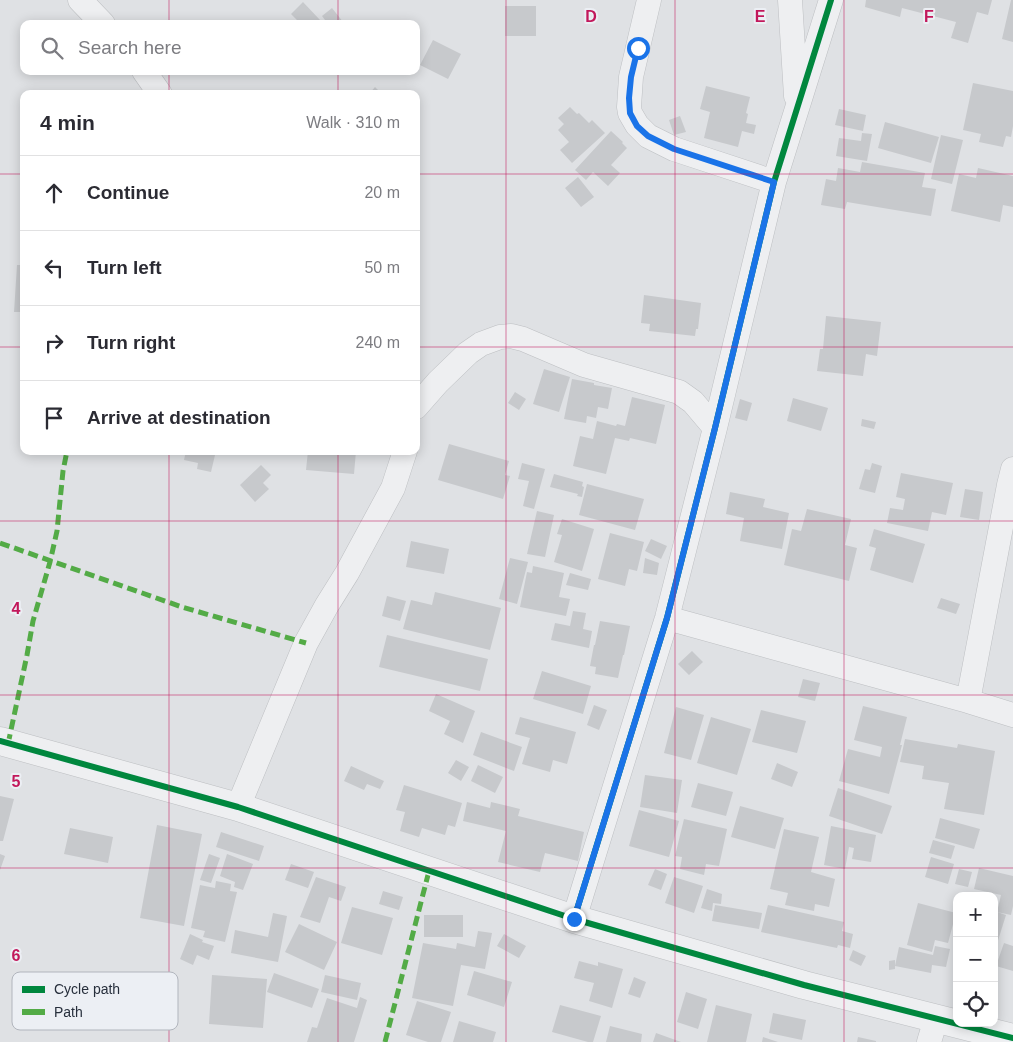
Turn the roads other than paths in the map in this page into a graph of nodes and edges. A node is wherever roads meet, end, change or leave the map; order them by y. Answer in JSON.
{"nodes":[{"id":1,"x":80,"y":0,"type":"edge"},
{"id":2,"x":649,"y":0,"type":"edge"},
{"id":3,"x":790,"y":0,"type":"edge"},
{"id":4,"x":831,"y":0,"type":"edge"},
{"id":5,"x":99,"y":20,"type":"edge"},
{"id":6,"x":147,"y":75,"type":"edge"},
{"id":7,"x":157,"y":90,"type":"edge"},
{"id":8,"x":797,"y":108,"type":"junction"},
{"id":9,"x":774,"y":182,"type":"junction"},
{"id":10,"x":420,"y":402,"type":"edge"},
{"id":11,"x":715,"y":428,"type":"junction"},
{"id":12,"x":404,"y":455,"type":"edge"},
{"id":13,"x":1013,"y":469,"type":"edge"},
{"id":14,"x":667,"y":618,"type":"junction"},
{"id":15,"x":968,"y":701,"type":"junction"},
{"id":16,"x":1013,"y":715,"type":"edge"},
{"id":17,"x":0,"y":741,"type":"edge"},
{"id":18,"x":238,"y":807,"type":"junction"},
{"id":19,"x":574,"y":919,"type":"junction"},
{"id":20,"x":933,"y":1030,"type":"edge"},
{"id":21,"x":1013,"y":1038,"type":"edge"}],
"edges":[{"from":1,"to":5,"type":"street"},
{"from":2,"to":9,"type":"street"},
{"from":3,"to":8,"type":"street"},
{"from":4,"to":8,"type":"street"},
{"from":6,"to":7,"type":"street"},
{"from":8,"to":9,"type":"street"},
{"from":9,"to":11,"type":"street"},
{"from":10,"to":11,"type":"street"},
{"from":11,"to":14,"type":"street"},
{"from":12,"to":18,"type":"street"},
{"from":13,"to":15,"type":"street"},
{"from":14,"to":15,"type":"street"},
{"from":14,"to":19,"type":"street"},
{"from":15,"to":16,"type":"street"},
{"from":17,"to":18,"type":"street"},
{"from":18,"to":19,"type":"street"},
{"from":19,"to":20,"type":"street"},
{"from":20,"to":21,"type":"street"}]}
